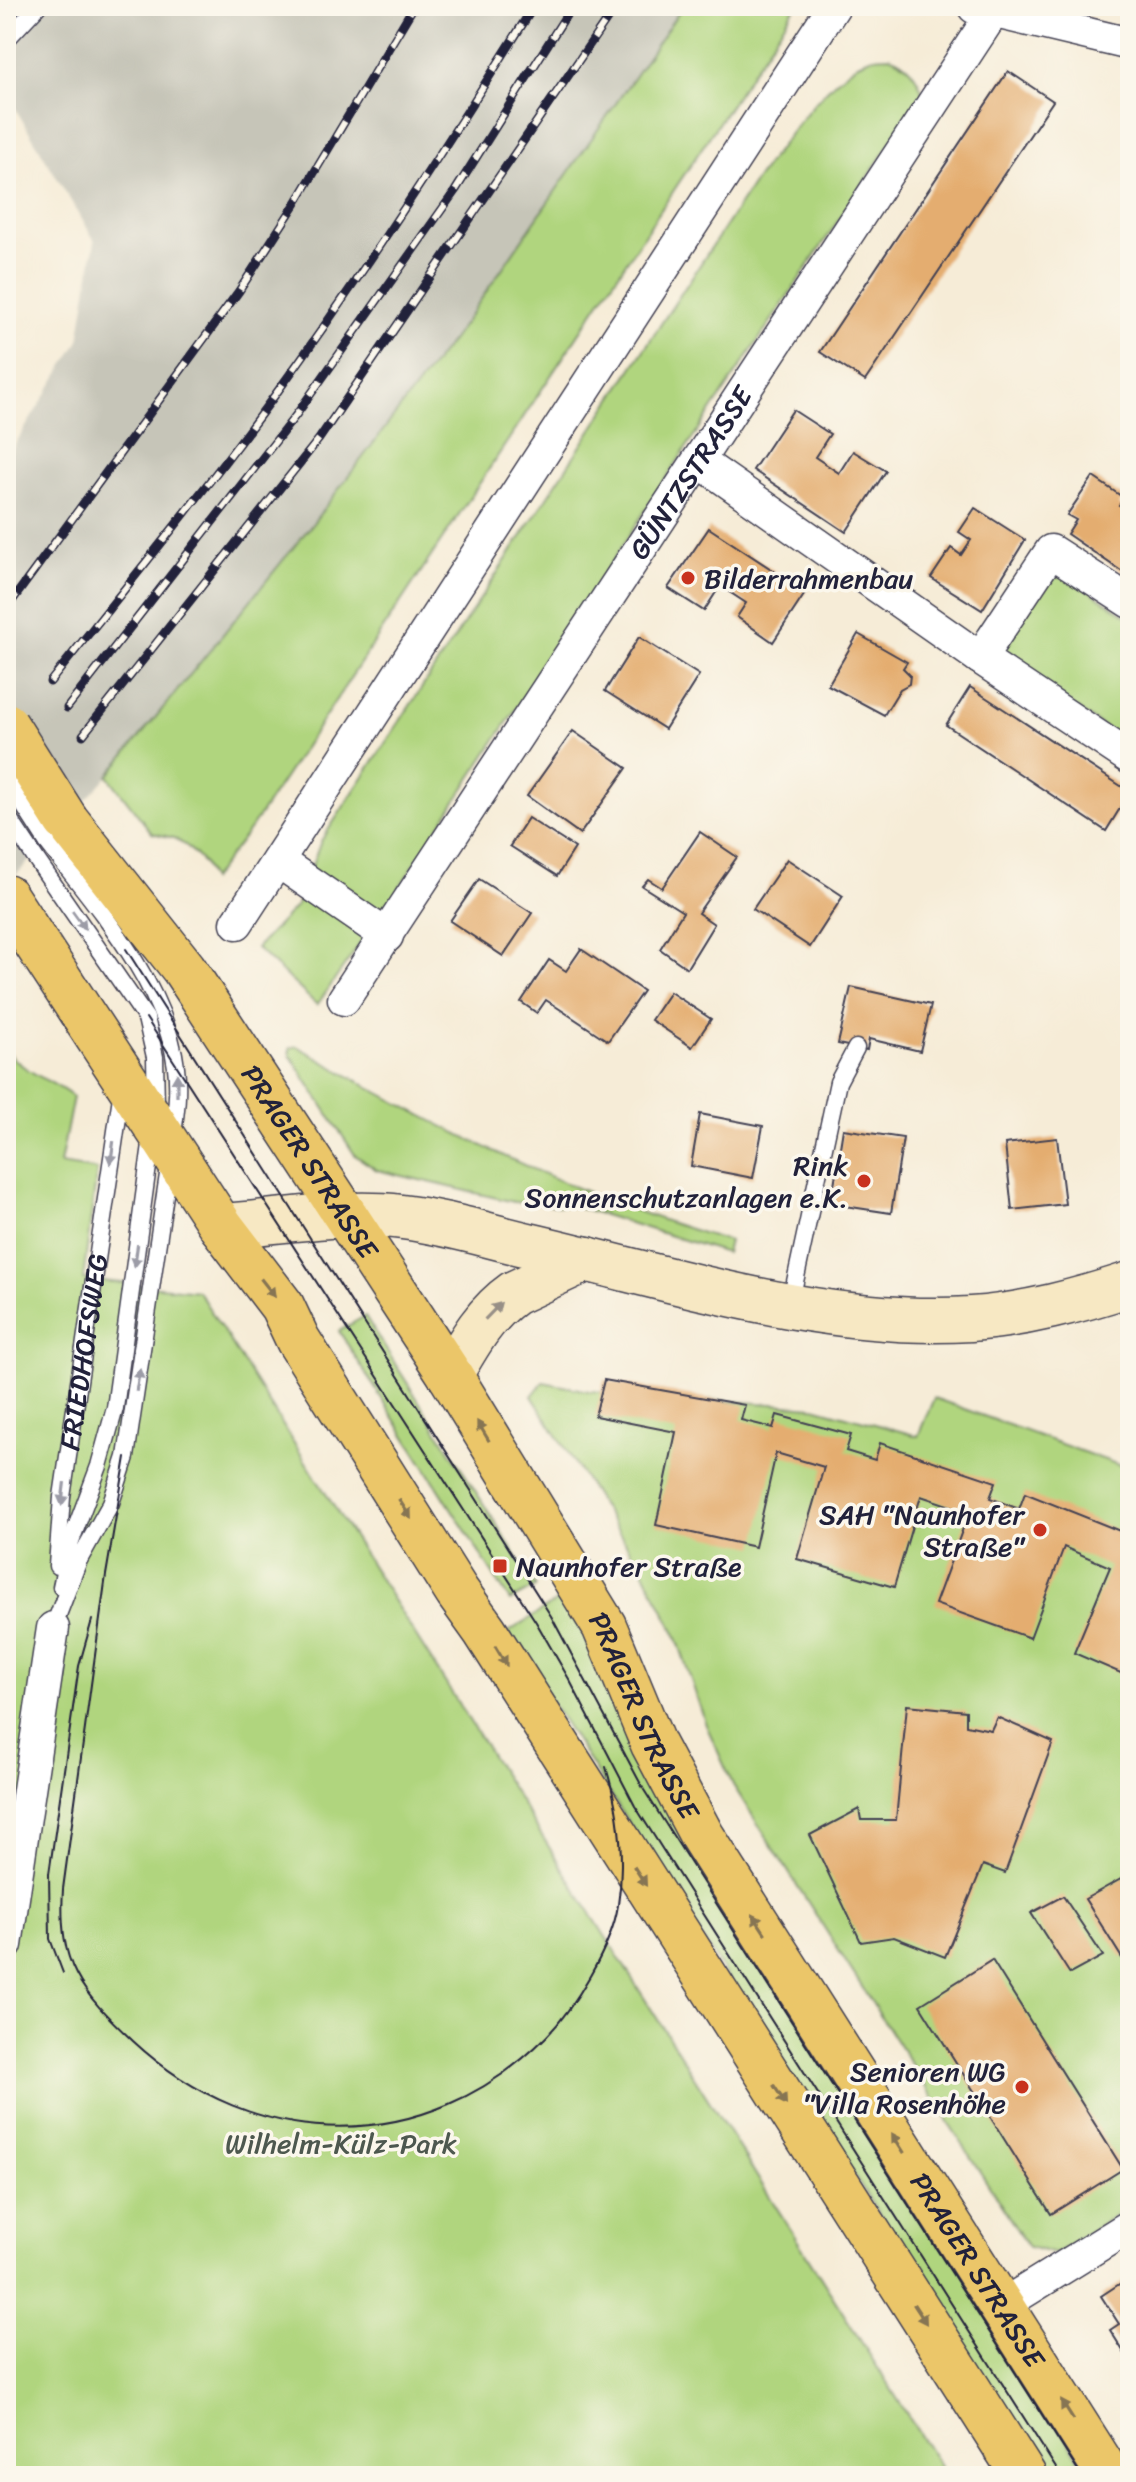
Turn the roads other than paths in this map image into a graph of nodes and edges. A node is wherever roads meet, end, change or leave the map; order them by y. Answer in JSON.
{"nodes":[{"id":1,"x":38,"y":6,"type":"edge"},
{"id":2,"x":834,"y":6,"type":"edge"},
{"id":3,"x":982,"y":9,"type":"edge"},
{"id":4,"x":6,"y":40,"type":"edge"},
{"id":5,"x":1130,"y":44,"type":"edge"},
{"id":6,"x":700,"y":462,"type":"junction"},
{"id":7,"x":1130,"y":602,"type":"edge"},
{"id":8,"x":980,"y":658,"type":"junction"},
{"id":9,"x":6,"y":725,"type":"edge"},
{"id":10,"x":1130,"y":758,"type":"edge"},
{"id":11,"x":6,"y":778,"type":"edge"},
{"id":12,"x":6,"y":814,"type":"edge"},
{"id":13,"x":56,"y":831,"type":"junction"},
{"id":14,"x":278,"y":861,"type":"junction"},
{"id":15,"x":6,"y":897,"type":"edge"},
{"id":16,"x":237,"y":923,"type":"dead end"},
{"id":17,"x":387,"y":936,"type":"junction"},
{"id":18,"x":344,"y":999,"type":"dead end"},
{"id":19,"x":856,"y":1048,"type":"dead end"},
{"id":20,"x":124,"y":1076,"type":"junction"},
{"id":21,"x":162,"y":1136,"type":"junction"},
{"id":22,"x":346,"y":1216,"type":"junction"},
{"id":23,"x":221,"y":1226,"type":"junction"},
{"id":24,"x":587,"y":1259,"type":"junction"},
{"id":25,"x":1130,"y":1284,"type":"edge"},
{"id":26,"x":790,"y":1305,"type":"junction"},
{"id":27,"x":450,"y":1375,"type":"junction"},
{"id":28,"x":53,"y":1628,"type":"junction"},
{"id":29,"x":6,"y":1945,"type":"edge"},
{"id":30,"x":1130,"y":2226,"type":"edge"},
{"id":31,"x":1001,"y":2306,"type":"junction"},
{"id":32,"x":1024,"y":2476,"type":"edge"},
{"id":33,"x":1109,"y":2476,"type":"edge"}],
"edges":[{"from":1,"to":4,"type":"lane"},
{"from":2,"to":14,"type":"street"},
{"from":3,"to":5,"type":"street"},
{"from":3,"to":6,"type":"street","name":"GÜNTZSTRASSE"},
{"from":6,"to":8,"type":"street"},
{"from":6,"to":17,"type":"street","name":"GÜNTZSTRASSE"},
{"from":7,"to":8,"type":"street"},
{"from":8,"to":10,"type":"street"},
{"from":9,"to":13,"type":"main road","name":"PRAGER STRASSE","bridge":true},
{"from":11,"to":13,"type":"lane","bridge":true},
{"from":12,"to":21,"type":"lane","one_way":true,"bridge":true},
{"from":21,"to":13,"type":"lane","one_way":true},
{"from":13,"to":22,"type":"main road","name":"PRAGER STRASSE"},
{"from":14,"to":16,"type":"street"},
{"from":14,"to":17,"type":"street"},
{"from":15,"to":20,"type":"main road"},
{"from":17,"to":18,"type":"street","name":"GÜNTZSTRASSE"},
{"from":19,"to":26,"type":"lane"},
{"from":20,"to":21,"type":"main road"},
{"from":20,"to":28,"type":"lane","name":"FRIEDHOFSWEG","one_way":true},
{"from":21,"to":23,"type":"main road"},
{"from":21,"to":28,"type":"lane","name":"FRIEDHOFSWEG","one_way":true},
{"from":28,"to":21,"type":"lane","name":"FRIEDHOFSWEG","one_way":true},
{"from":22,"to":23,"type":"main road"},
{"from":22,"to":24,"type":"main road"},
{"from":22,"to":27,"type":"main road","name":"PRAGER STRASSE"},
{"from":23,"to":32,"type":"main road","one_way":true},
{"from":24,"to":26,"type":"main road"},
{"from":27,"to":24,"type":"main road","one_way":true},
{"from":25,"to":26,"type":"main road"},
{"from":31,"to":27,"type":"main road","name":"PRAGER STRASSE","one_way":true},
{"from":28,"to":29,"type":"street","name":"FRIEDHOFSWEG"},
{"from":30,"to":31,"type":"street"},
{"from":33,"to":31,"type":"main road","name":"PRAGER STRASSE","one_way":true}]}
